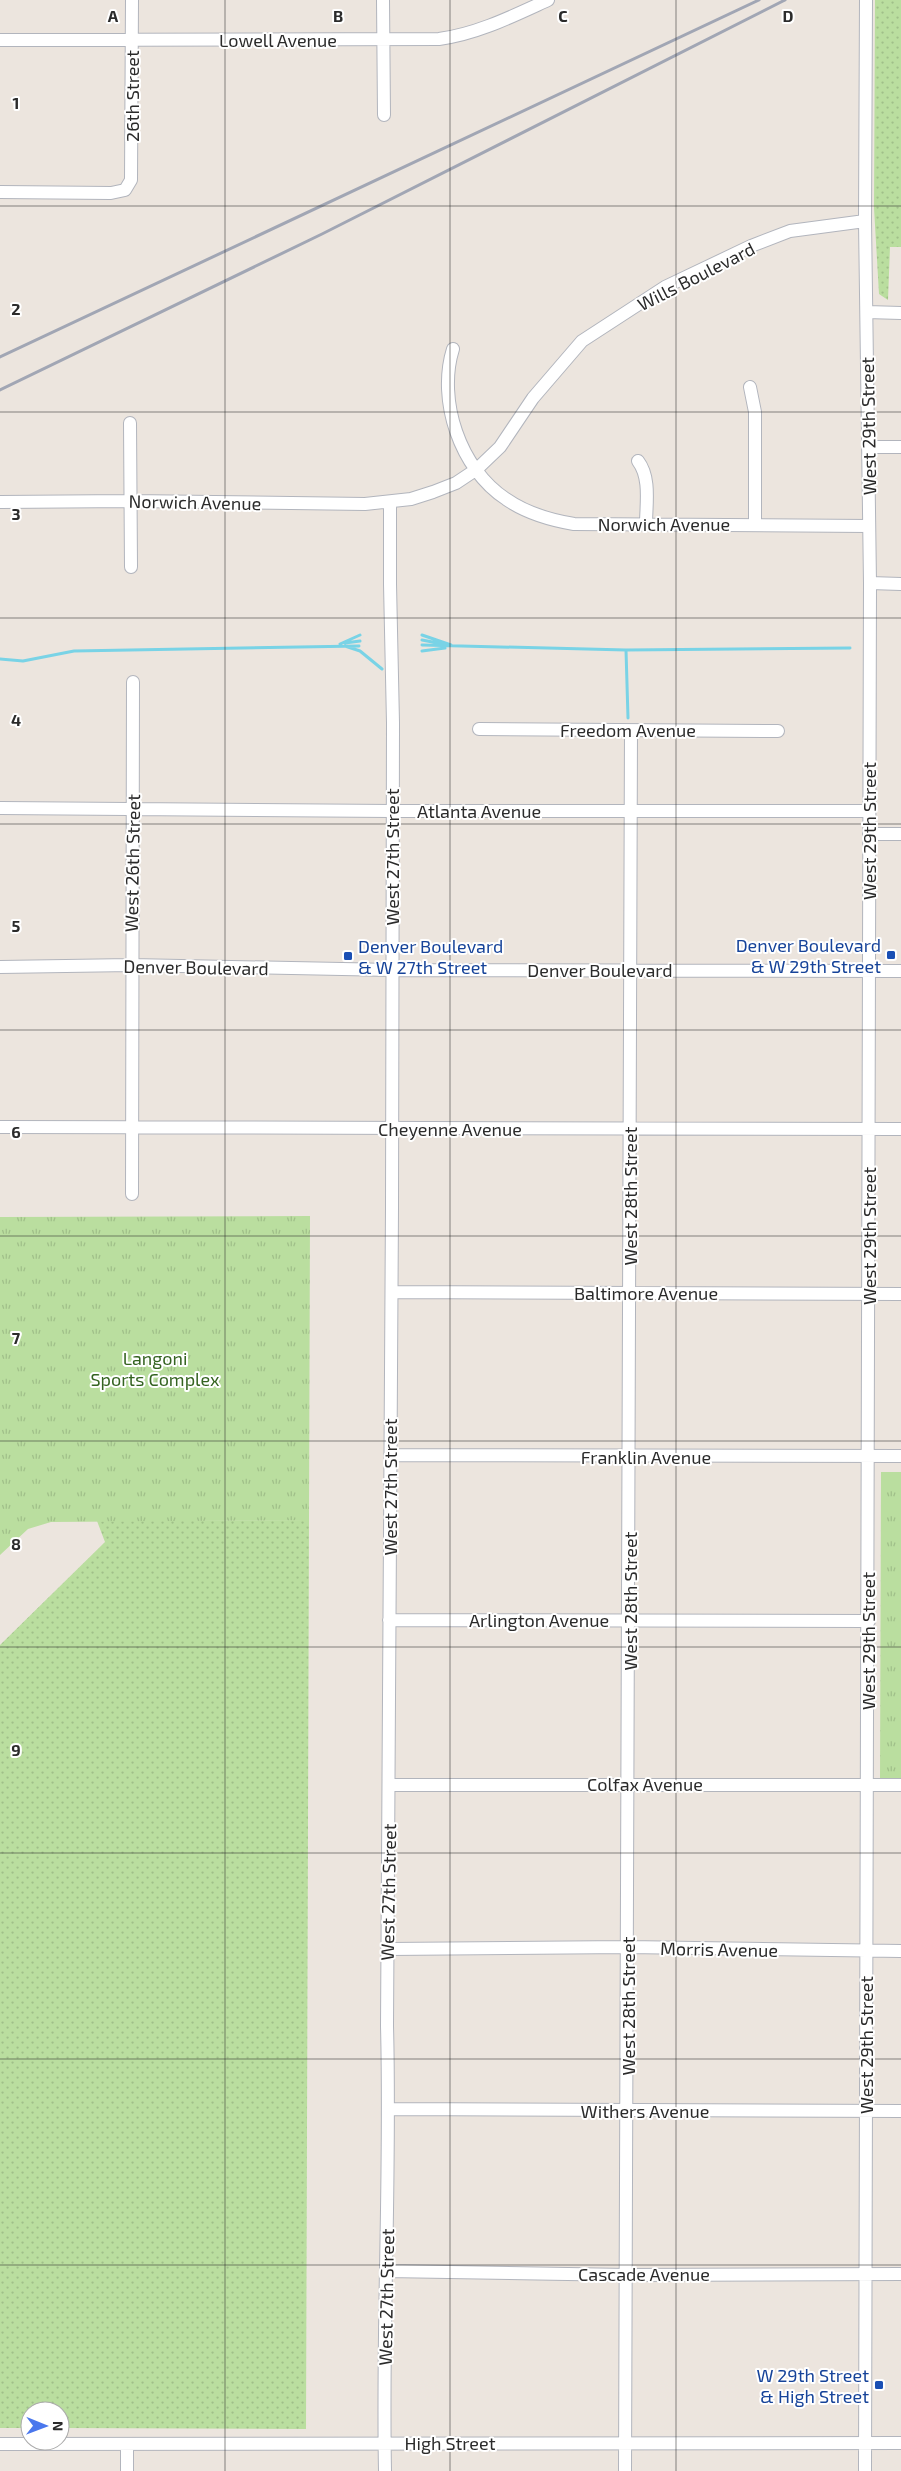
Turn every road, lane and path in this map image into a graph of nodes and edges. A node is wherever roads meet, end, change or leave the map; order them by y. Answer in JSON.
{"nodes":[{"id":1,"x":132,"y":0,"type":"edge"},
{"id":2,"x":383,"y":0,"type":"edge"},
{"id":3,"x":548,"y":0,"type":"edge"},
{"id":4,"x":866,"y":0,"type":"edge"},
{"id":5,"x":383,"y":39,"type":"junction"},
{"id":6,"x":0,"y":40,"type":"edge"},
{"id":7,"x":132,"y":41,"type":"junction"},
{"id":8,"x":384,"y":115,"type":"dead end"},
{"id":9,"x":0,"y":192,"type":"edge"},
{"id":10,"x":865,"y":221,"type":"junction"},
{"id":11,"x":867,"y":312,"type":"junction"},
{"id":12,"x":901,"y":313,"type":"edge"},
{"id":13,"x":453,"y":349,"type":"dead end"},
{"id":14,"x":750,"y":387,"type":"dead end"},
{"id":15,"x":130,"y":423,"type":"dead end"},
{"id":16,"x":869,"y":447,"type":"junction"},
{"id":17,"x":901,"y":447,"type":"edge"},
{"id":18,"x":638,"y":460,"type":"dead end"},
{"id":19,"x":477,"y":469,"type":"junction"},
{"id":20,"x":130,"y":500,"type":"junction"},
{"id":21,"x":0,"y":502,"type":"edge"},
{"id":22,"x":390,"y":502,"type":"junction"},
{"id":23,"x":646,"y":525,"type":"junction"},
{"id":24,"x":755,"y":525,"type":"junction"},
{"id":25,"x":869,"y":526,"type":"junction"},
{"id":26,"x":131,"y":567,"type":"dead end"},
{"id":27,"x":870,"y":583,"type":"junction"},
{"id":28,"x":901,"y":584,"type":"edge"},
{"id":29,"x":132,"y":682,"type":"dead end"},
{"id":30,"x":479,"y":729,"type":"dead end"},
{"id":31,"x":631,"y":730,"type":"junction"},
{"id":32,"x":778,"y":731,"type":"dead end"},
{"id":33,"x":0,"y":808,"type":"edge"},
{"id":34,"x":133,"y":810,"type":"junction"},
{"id":35,"x":392,"y":811,"type":"junction"},
{"id":36,"x":631,"y":811,"type":"junction"},
{"id":37,"x":868,"y":811,"type":"junction"},
{"id":38,"x":869,"y":834,"type":"junction"},
{"id":39,"x":901,"y":834,"type":"edge"},
{"id":40,"x":131,"y":965,"type":"junction"},
{"id":41,"x":0,"y":967,"type":"edge"},
{"id":42,"x":392,"y":970,"type":"junction"},
{"id":43,"x":631,"y":970,"type":"junction"},
{"id":44,"x":901,"y":970,"type":"edge"},
{"id":45,"x":869,"y":971,"type":"junction"},
{"id":46,"x":0,"y":1127,"type":"edge"},
{"id":47,"x":132,"y":1127,"type":"junction"},
{"id":48,"x":392,"y":1129,"type":"junction"},
{"id":49,"x":630,"y":1129,"type":"junction"},
{"id":50,"x":869,"y":1129,"type":"junction"},
{"id":51,"x":901,"y":1129,"type":"edge"},
{"id":52,"x":132,"y":1194,"type":"dead end"},
{"id":53,"x":392,"y":1292,"type":"junction"},
{"id":54,"x":631,"y":1293,"type":"junction"},
{"id":55,"x":868,"y":1294,"type":"junction"},
{"id":56,"x":901,"y":1294,"type":"edge"},
{"id":57,"x":390,"y":1455,"type":"junction"},
{"id":58,"x":868,"y":1456,"type":"junction"},
{"id":59,"x":901,"y":1456,"type":"edge"},
{"id":60,"x":630,"y":1457,"type":"junction"},
{"id":61,"x":389,"y":1620,"type":"junction"},
{"id":62,"x":629,"y":1620,"type":"junction"},
{"id":63,"x":869,"y":1621,"type":"junction"},
{"id":64,"x":628,"y":1784,"type":"junction"},
{"id":65,"x":389,"y":1785,"type":"junction"},
{"id":66,"x":868,"y":1785,"type":"junction"},
{"id":67,"x":901,"y":1785,"type":"edge"},
{"id":68,"x":628,"y":1947,"type":"junction"},
{"id":69,"x":388,"y":1950,"type":"junction"},
{"id":70,"x":866,"y":1951,"type":"junction"},
{"id":71,"x":901,"y":1951,"type":"edge"},
{"id":72,"x":389,"y":2109,"type":"junction"},
{"id":73,"x":628,"y":2111,"type":"junction"},
{"id":74,"x":866,"y":2111,"type":"junction"},
{"id":75,"x":901,"y":2111,"type":"edge"},
{"id":76,"x":387,"y":2271,"type":"junction"},
{"id":77,"x":867,"y":2274,"type":"junction"},
{"id":78,"x":901,"y":2274,"type":"edge"},
{"id":79,"x":627,"y":2275,"type":"junction"},
{"id":80,"x":384,"y":2443,"type":"junction"},
{"id":81,"x":626,"y":2443,"type":"junction"},
{"id":82,"x":865,"y":2443,"type":"junction"},
{"id":83,"x":901,"y":2443,"type":"edge"},
{"id":84,"x":0,"y":2444,"type":"edge"},
{"id":85,"x":127,"y":2444,"type":"junction"},
{"id":86,"x":127,"y":2471,"type":"edge"},
{"id":87,"x":385,"y":2471,"type":"edge"},
{"id":88,"x":625,"y":2471,"type":"edge"},
{"id":89,"x":865,"y":2471,"type":"edge"}],
"edges":[{"from":1,"to":7,"type":"street","name":"26th Street"},
{"from":2,"to":5,"type":"street"},
{"from":3,"to":5,"type":"street","name":"Lowell Avenue"},
{"from":4,"to":10,"type":"street","name":"West 29th Street"},
{"from":5,"to":7,"type":"street","name":"Lowell Avenue"},
{"from":5,"to":8,"type":"street"},
{"from":6,"to":7,"type":"street","name":"Lowell Avenue"},
{"from":7,"to":9,"type":"street","name":"26th Street"},
{"from":10,"to":11,"type":"street","name":"West 29th Street"},
{"from":10,"to":19,"type":"street","name":"Wills Boulevard"},
{"from":11,"to":12,"type":"street"},
{"from":11,"to":16,"type":"street","name":"West 29th Street"},
{"from":13,"to":19,"type":"street","name":"Norwich Avenue"},
{"from":14,"to":24,"type":"street"},
{"from":15,"to":20,"type":"street"},
{"from":16,"to":17,"type":"street"},
{"from":16,"to":25,"type":"street","name":"West 29th Street"},
{"from":18,"to":23,"type":"street"},
{"from":19,"to":22,"type":"street","name":"Wills Boulevard"},
{"from":19,"to":23,"type":"street","name":"Norwich Avenue"},
{"from":20,"to":21,"type":"street","name":"Norwich Avenue"},
{"from":20,"to":22,"type":"street","name":"Norwich Avenue"},
{"from":20,"to":26,"type":"street"},
{"from":22,"to":35,"type":"street","name":"West 27th Street"},
{"from":23,"to":24,"type":"street","name":"Norwich Avenue"},
{"from":24,"to":25,"type":"street","name":"Norwich Avenue"},
{"from":25,"to":27,"type":"street","name":"West 29th Street"},
{"from":27,"to":28,"type":"street"},
{"from":27,"to":37,"type":"street","name":"West 29th Street"},
{"from":29,"to":34,"type":"street","name":"West 26th Street"},
{"from":30,"to":31,"type":"street","name":"Freedom Avenue"},
{"from":31,"to":32,"type":"street","name":"Freedom Avenue"},
{"from":31,"to":36,"type":"street","name":"West 28th Street"},
{"from":33,"to":34,"type":"street","name":"Atlanta Avenue"},
{"from":34,"to":35,"type":"street","name":"Atlanta Avenue"},
{"from":34,"to":40,"type":"street","name":"West 26th Street"},
{"from":35,"to":36,"type":"street","name":"Atlanta Avenue"},
{"from":35,"to":42,"type":"street","name":"West 27th Street"},
{"from":36,"to":37,"type":"street","name":"Atlanta Avenue"},
{"from":36,"to":43,"type":"street","name":"West 28th Street"},
{"from":37,"to":38,"type":"street","name":"West 29th Street"},
{"from":38,"to":39,"type":"street"},
{"from":38,"to":45,"type":"street","name":"West 29th Street"},
{"from":40,"to":41,"type":"street","name":"Denver Boulevard"},
{"from":40,"to":42,"type":"street","name":"Denver Boulevard"},
{"from":40,"to":47,"type":"street","name":"West 26th Street"},
{"from":42,"to":43,"type":"street","name":"Denver Boulevard"},
{"from":42,"to":48,"type":"street","name":"West 27th Street"},
{"from":43,"to":45,"type":"street","name":"Denver Boulevard"},
{"from":43,"to":49,"type":"street","name":"West 28th Street"},
{"from":44,"to":45,"type":"street","name":"Denver Boulevard"},
{"from":45,"to":50,"type":"street","name":"West 29th Street"},
{"from":46,"to":47,"type":"street","name":"Cheyenne Avenue"},
{"from":47,"to":48,"type":"street","name":"Cheyenne Avenue"},
{"from":47,"to":52,"type":"street","name":"West 26th Street"},
{"from":48,"to":49,"type":"street","name":"Cheyenne Avenue"},
{"from":48,"to":53,"type":"street","name":"West 27th Street"},
{"from":49,"to":50,"type":"street","name":"Cheyenne Avenue"},
{"from":49,"to":54,"type":"street","name":"West 28th Street"},
{"from":50,"to":51,"type":"street","name":"Cheyenne Avenue"},
{"from":50,"to":55,"type":"street","name":"West 29th Street"},
{"from":53,"to":54,"type":"street","name":"Baltimore Avenue"},
{"from":53,"to":57,"type":"street","name":"West 27th Street"},
{"from":54,"to":55,"type":"street","name":"Baltimore Avenue"},
{"from":54,"to":60,"type":"street","name":"West 28th Street"},
{"from":55,"to":56,"type":"street","name":"Baltimore Avenue"},
{"from":55,"to":58,"type":"street","name":"West 29th Street"},
{"from":57,"to":60,"type":"street","name":"Franklin Avenue"},
{"from":57,"to":61,"type":"street","name":"West 27th Street"},
{"from":58,"to":59,"type":"street","name":"Franklin Avenue"},
{"from":58,"to":60,"type":"street","name":"Franklin Avenue"},
{"from":58,"to":63,"type":"street","name":"West 29th Street"},
{"from":60,"to":62,"type":"street","name":"West 28th Street"},
{"from":61,"to":62,"type":"street","name":"Arlington Avenue"},
{"from":61,"to":65,"type":"street","name":"West 27th Street"},
{"from":62,"to":63,"type":"street","name":"Arlington Avenue"},
{"from":62,"to":64,"type":"street","name":"West 28th Street"},
{"from":63,"to":66,"type":"street","name":"West 29th Street"},
{"from":64,"to":65,"type":"street","name":"Colfax Avenue"},
{"from":64,"to":66,"type":"street","name":"Colfax Avenue"},
{"from":64,"to":68,"type":"street","name":"West 28th Street"},
{"from":65,"to":69,"type":"street","name":"West 27th Street"},
{"from":66,"to":67,"type":"street","name":"Colfax Avenue"},
{"from":66,"to":70,"type":"street","name":"West 29th Street"},
{"from":68,"to":69,"type":"street","name":"Morris Avenue"},
{"from":68,"to":70,"type":"street","name":"Morris Avenue"},
{"from":68,"to":73,"type":"street","name":"West 28th Street"},
{"from":69,"to":72,"type":"street","name":"West 27th Street"},
{"from":70,"to":71,"type":"street","name":"Morris Avenue"},
{"from":70,"to":74,"type":"street","name":"West 29th Street"},
{"from":72,"to":73,"type":"street","name":"Withers Avenue"},
{"from":72,"to":76,"type":"street","name":"West 27th Street"},
{"from":73,"to":74,"type":"street","name":"Withers Avenue"},
{"from":73,"to":79,"type":"street","name":"West 28th Street"},
{"from":74,"to":75,"type":"street","name":"Withers Avenue"},
{"from":74,"to":77,"type":"street","name":"West 29th Street"},
{"from":76,"to":79,"type":"street","name":"Cascade Avenue"},
{"from":76,"to":80,"type":"street","name":"West 27th Street"},
{"from":77,"to":78,"type":"street","name":"Cascade Avenue"},
{"from":77,"to":79,"type":"street","name":"Cascade Avenue"},
{"from":77,"to":82,"type":"street","name":"West 29th Street"},
{"from":79,"to":81,"type":"street","name":"West 28th Street"},
{"from":80,"to":81,"type":"street","name":"High Street"},
{"from":80,"to":85,"type":"street","name":"High Street"},
{"from":80,"to":87,"type":"street","name":"West 27th Street"},
{"from":81,"to":82,"type":"street","name":"High Street"},
{"from":81,"to":88,"type":"street","name":"West 28th Street"},
{"from":82,"to":83,"type":"street","name":"High Street"},
{"from":82,"to":89,"type":"street","name":"West 29th Street"},
{"from":84,"to":85,"type":"street","name":"High Street"},
{"from":85,"to":86,"type":"street"}]}
